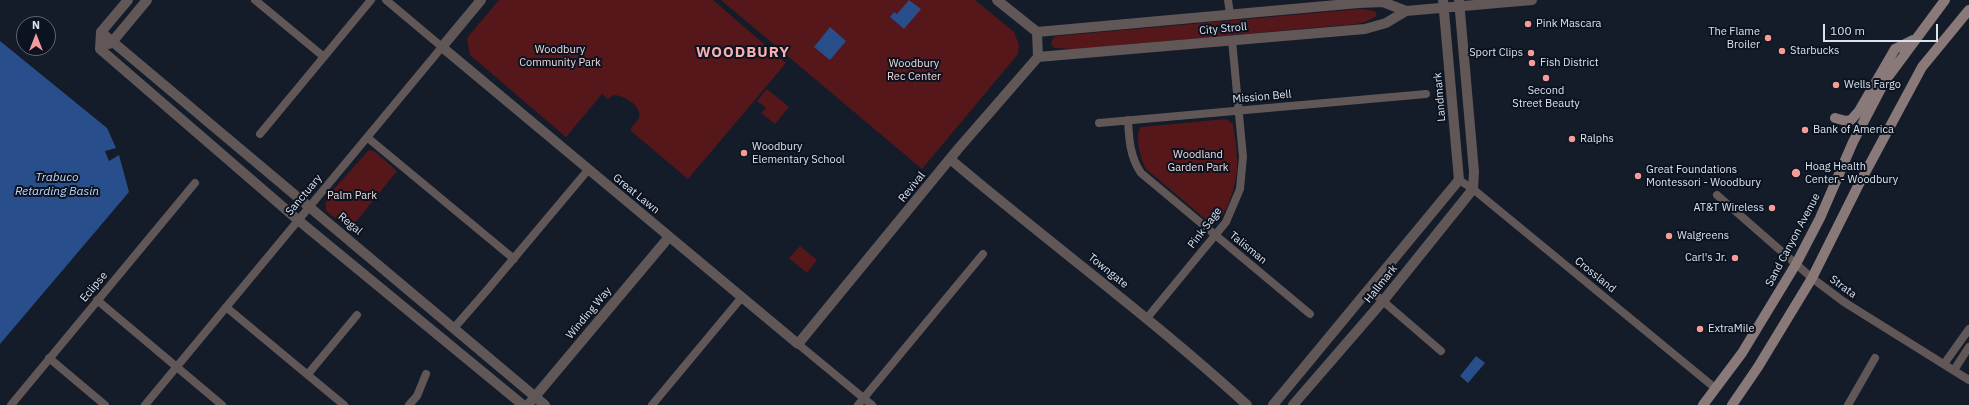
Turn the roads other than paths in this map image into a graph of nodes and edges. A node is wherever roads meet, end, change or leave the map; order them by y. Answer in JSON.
{"nodes":[{"id":1,"x":128,"y":0,"type":"edge"},
{"id":2,"x":147,"y":0,"type":"edge"},
{"id":3,"x":255,"y":0,"type":"edge"},
{"id":4,"x":371,"y":0,"type":"edge"},
{"id":5,"x":386,"y":0,"type":"edge"},
{"id":6,"x":481,"y":0,"type":"edge"},
{"id":7,"x":997,"y":0,"type":"edge"},
{"id":8,"x":1228,"y":0,"type":"edge"},
{"id":9,"x":1532,"y":0,"type":"edge"},
{"id":10,"x":1945,"y":0,"type":"edge"},
{"id":11,"x":1444,"y":4,"type":"edge"},
{"id":12,"x":1460,"y":4,"type":"edge"},
{"id":13,"x":1969,"y":10,"type":"edge"},
{"id":14,"x":1406,"y":11,"type":"junction"},
{"id":15,"x":1230,"y":14,"type":"junction"},
{"id":16,"x":101,"y":32,"type":"junction"},
{"id":17,"x":1037,"y":32,"type":"junction"},
{"id":18,"x":1916,"y":38,"type":"junction"},
{"id":19,"x":1232,"y":40,"type":"junction"},
{"id":20,"x":113,"y":41,"type":"junction"},
{"id":21,"x":442,"y":47,"type":"junction"},
{"id":22,"x":100,"y":49,"type":"junction"},
{"id":23,"x":324,"y":57,"type":"junction"},
{"id":24,"x":1038,"y":57,"type":"junction"},
{"id":25,"x":1426,"y":94,"type":"dead end"},
{"id":26,"x":1239,"y":111,"type":"junction"},
{"id":27,"x":1835,"y":118,"type":"dead end"},
{"id":28,"x":1128,"y":120,"type":"junction"},
{"id":29,"x":1099,"y":123,"type":"dead end"},
{"id":30,"x":260,"y":134,"type":"dead end"},
{"id":31,"x":368,"y":138,"type":"junction"},
{"id":32,"x":950,"y":159,"type":"junction"},
{"id":33,"x":588,"y":170,"type":"junction"},
{"id":34,"x":1459,"y":180,"type":"junction"},
{"id":35,"x":195,"y":183,"type":"dead end"},
{"id":36,"x":1473,"y":189,"type":"junction"},
{"id":37,"x":1716,"y":194,"type":"dead end"},
{"id":38,"x":310,"y":206,"type":"junction"},
{"id":39,"x":298,"y":220,"type":"junction"},
{"id":40,"x":1215,"y":236,"type":"junction"},
{"id":41,"x":669,"y":237,"type":"junction"},
{"id":42,"x":983,"y":254,"type":"dead end"},
{"id":43,"x":514,"y":259,"type":"junction"},
{"id":44,"x":1796,"y":264,"type":"junction"},
{"id":45,"x":1812,"y":278,"type":"junction"},
{"id":46,"x":1370,"y":290,"type":"junction"},
{"id":47,"x":742,"y":297,"type":"junction"},
{"id":48,"x":98,"y":300,"type":"junction"},
{"id":49,"x":1383,"y":301,"type":"junction"},
{"id":50,"x":226,"y":307,"type":"junction"},
{"id":51,"x":1310,"y":314,"type":"dead end"},
{"id":52,"x":357,"y":315,"type":"dead end"},
{"id":53,"x":1147,"y":318,"type":"junction"},
{"id":54,"x":454,"y":328,"type":"junction"},
{"id":55,"x":1969,"y":329,"type":"edge"},
{"id":56,"x":798,"y":344,"type":"junction"},
{"id":57,"x":1969,"y":347,"type":"edge"},
{"id":58,"x":1441,"y":351,"type":"dead end"},
{"id":59,"x":49,"y":358,"type":"junction"},
{"id":60,"x":1875,"y":358,"type":"dead end"},
{"id":61,"x":1944,"y":364,"type":"junction"},
{"id":62,"x":176,"y":367,"type":"junction"},
{"id":63,"x":1954,"y":370,"type":"junction"},
{"id":64,"x":308,"y":374,"type":"junction"},
{"id":65,"x":426,"y":374,"type":"dead end"},
{"id":66,"x":1969,"y":380,"type":"edge"},
{"id":67,"x":1715,"y":388,"type":"junction"},
{"id":68,"x":535,"y":396,"type":"junction"},
{"id":69,"x":861,"y":402,"type":"edge"},
{"id":70,"x":11,"y":405,"type":"edge"},
{"id":71,"x":105,"y":405,"type":"edge"},
{"id":72,"x":145,"y":405,"type":"edge"},
{"id":73,"x":222,"y":405,"type":"edge"},
{"id":74,"x":344,"y":405,"type":"edge"},
{"id":75,"x":410,"y":405,"type":"edge"},
{"id":76,"x":523,"y":405,"type":"edge"},
{"id":77,"x":528,"y":405,"type":"edge"},
{"id":78,"x":545,"y":405,"type":"edge"},
{"id":79,"x":652,"y":405,"type":"edge"},
{"id":80,"x":872,"y":405,"type":"edge"},
{"id":81,"x":1247,"y":405,"type":"edge"},
{"id":82,"x":1273,"y":405,"type":"edge"},
{"id":83,"x":1293,"y":405,"type":"edge"},
{"id":84,"x":1703,"y":405,"type":"edge"},
{"id":85,"x":1732,"y":405,"type":"edge"},
{"id":86,"x":1848,"y":405,"type":"edge"}],
"edges":[{"from":1,"to":16,"type":"street"},
{"from":2,"to":20,"type":"street"},
{"from":3,"to":23,"type":"street"},
{"from":4,"to":23,"type":"street"},
{"from":5,"to":21,"type":"street","name":"Great Lawn"},
{"from":6,"to":21,"type":"street","name":"Sanctuary"},
{"from":7,"to":17,"type":"street"},
{"from":8,"to":15,"type":"street"},
{"from":9,"to":12,"type":"street","name":"City Stroll"},
{"from":10,"to":18,"type":"main road","name":"Sand Canyon Avenue"},
{"from":11,"to":12,"type":"street","name":"City Stroll"},
{"from":11,"to":14,"type":"street","name":"City Stroll"},
{"from":11,"to":34,"type":"street","name":"Landmark"},
{"from":12,"to":36,"type":"street"},
{"from":13,"to":45,"type":"main road"},
{"from":14,"to":15,"type":"street","name":"City Stroll"},
{"from":14,"to":19,"type":"street","name":"City Stroll"},
{"from":15,"to":17,"type":"street","name":"City Stroll"},
{"from":16,"to":20,"type":"street","name":"Regal"},
{"from":16,"to":22,"type":"street"},
{"from":17,"to":24,"type":"street"},
{"from":18,"to":27,"type":"main road"},
{"from":18,"to":44,"type":"main road","name":"Sand Canyon Avenue"},
{"from":19,"to":24,"type":"street","name":"City Stroll"},
{"from":19,"to":26,"type":"street","name":"Pink Sage"},
{"from":20,"to":22,"type":"street"},
{"from":20,"to":38,"type":"street","name":"Regal"},
{"from":21,"to":31,"type":"street","name":"Sanctuary"},
{"from":21,"to":33,"type":"street","name":"Great Lawn"},
{"from":22,"to":39,"type":"street"},
{"from":23,"to":30,"type":"street"},
{"from":24,"to":32,"type":"street","name":"Revival"},
{"from":25,"to":26,"type":"street","name":"Mission Bell"},
{"from":26,"to":28,"type":"street","name":"Mission Bell"},
{"from":26,"to":40,"type":"street","name":"Pink Sage"},
{"from":28,"to":29,"type":"street","name":"Mission Bell"},
{"from":28,"to":40,"type":"street","name":"Talisman"},
{"from":31,"to":38,"type":"street","name":"Sanctuary"},
{"from":31,"to":43,"type":"street"},
{"from":32,"to":53,"type":"street","name":"Towngate"},
{"from":32,"to":56,"type":"street","name":"Revival"},
{"from":33,"to":41,"type":"street","name":"Great Lawn"},
{"from":33,"to":43,"type":"street"},
{"from":34,"to":36,"type":"street","name":"Crossland"},
{"from":34,"to":46,"type":"street","name":"Hallmark"},
{"from":35,"to":48,"type":"street","name":"Eclipse"},
{"from":36,"to":49,"type":"street","name":"Hallmark"},
{"from":36,"to":67,"type":"street","name":"Crossland"},
{"from":37,"to":44,"type":"street","name":"Strata"},
{"from":38,"to":39,"type":"street","name":"Sanctuary"},
{"from":38,"to":54,"type":"street","name":"Regal"},
{"from":39,"to":50,"type":"street","name":"Sanctuary"},
{"from":39,"to":76,"type":"street"},
{"from":40,"to":51,"type":"street","name":"Talisman"},
{"from":40,"to":53,"type":"street","name":"Pink Sage"},
{"from":41,"to":47,"type":"street","name":"Great Lawn"},
{"from":41,"to":68,"type":"street","name":"Winding Way"},
{"from":42,"to":69,"type":"street"},
{"from":43,"to":54,"type":"street"},
{"from":44,"to":45,"type":"street","name":"Strata"},
{"from":44,"to":67,"type":"main road","name":"Sand Canyon Avenue"},
{"from":45,"to":61,"type":"street","name":"Strata"},
{"from":45,"to":85,"type":"main road"},
{"from":46,"to":49,"type":"street"},
{"from":46,"to":82,"type":"street","name":"Hallmark"},
{"from":47,"to":56,"type":"street","name":"Great Lawn"},
{"from":47,"to":79,"type":"street"},
{"from":48,"to":59,"type":"street","name":"Eclipse"},
{"from":48,"to":62,"type":"street"},
{"from":49,"to":58,"type":"street"},
{"from":49,"to":83,"type":"street","name":"Hallmark"},
{"from":50,"to":62,"type":"street","name":"Sanctuary"},
{"from":50,"to":64,"type":"street"},
{"from":52,"to":64,"type":"street"},
{"from":53,"to":81,"type":"street","name":"Towngate"},
{"from":54,"to":68,"type":"street","name":"Regal"},
{"from":55,"to":61,"type":"street"},
{"from":56,"to":69,"type":"street","name":"Great Lawn"},
{"from":57,"to":63,"type":"street"},
{"from":59,"to":70,"type":"street","name":"Eclipse"},
{"from":59,"to":71,"type":"street"},
{"from":60,"to":86,"type":"street"},
{"from":61,"to":63,"type":"street","name":"Strata"},
{"from":62,"to":72,"type":"street","name":"Sanctuary"},
{"from":62,"to":73,"type":"street"},
{"from":63,"to":66,"type":"street","name":"Strata"},
{"from":64,"to":74,"type":"street"},
{"from":65,"to":75,"type":"street"},
{"from":67,"to":84,"type":"main road","name":"Sand Canyon Avenue"},
{"from":68,"to":77,"type":"street","name":"Winding Way"},
{"from":68,"to":78,"type":"street","name":"Regal"},
{"from":69,"to":80,"type":"street","name":"Great Lawn"}]}
